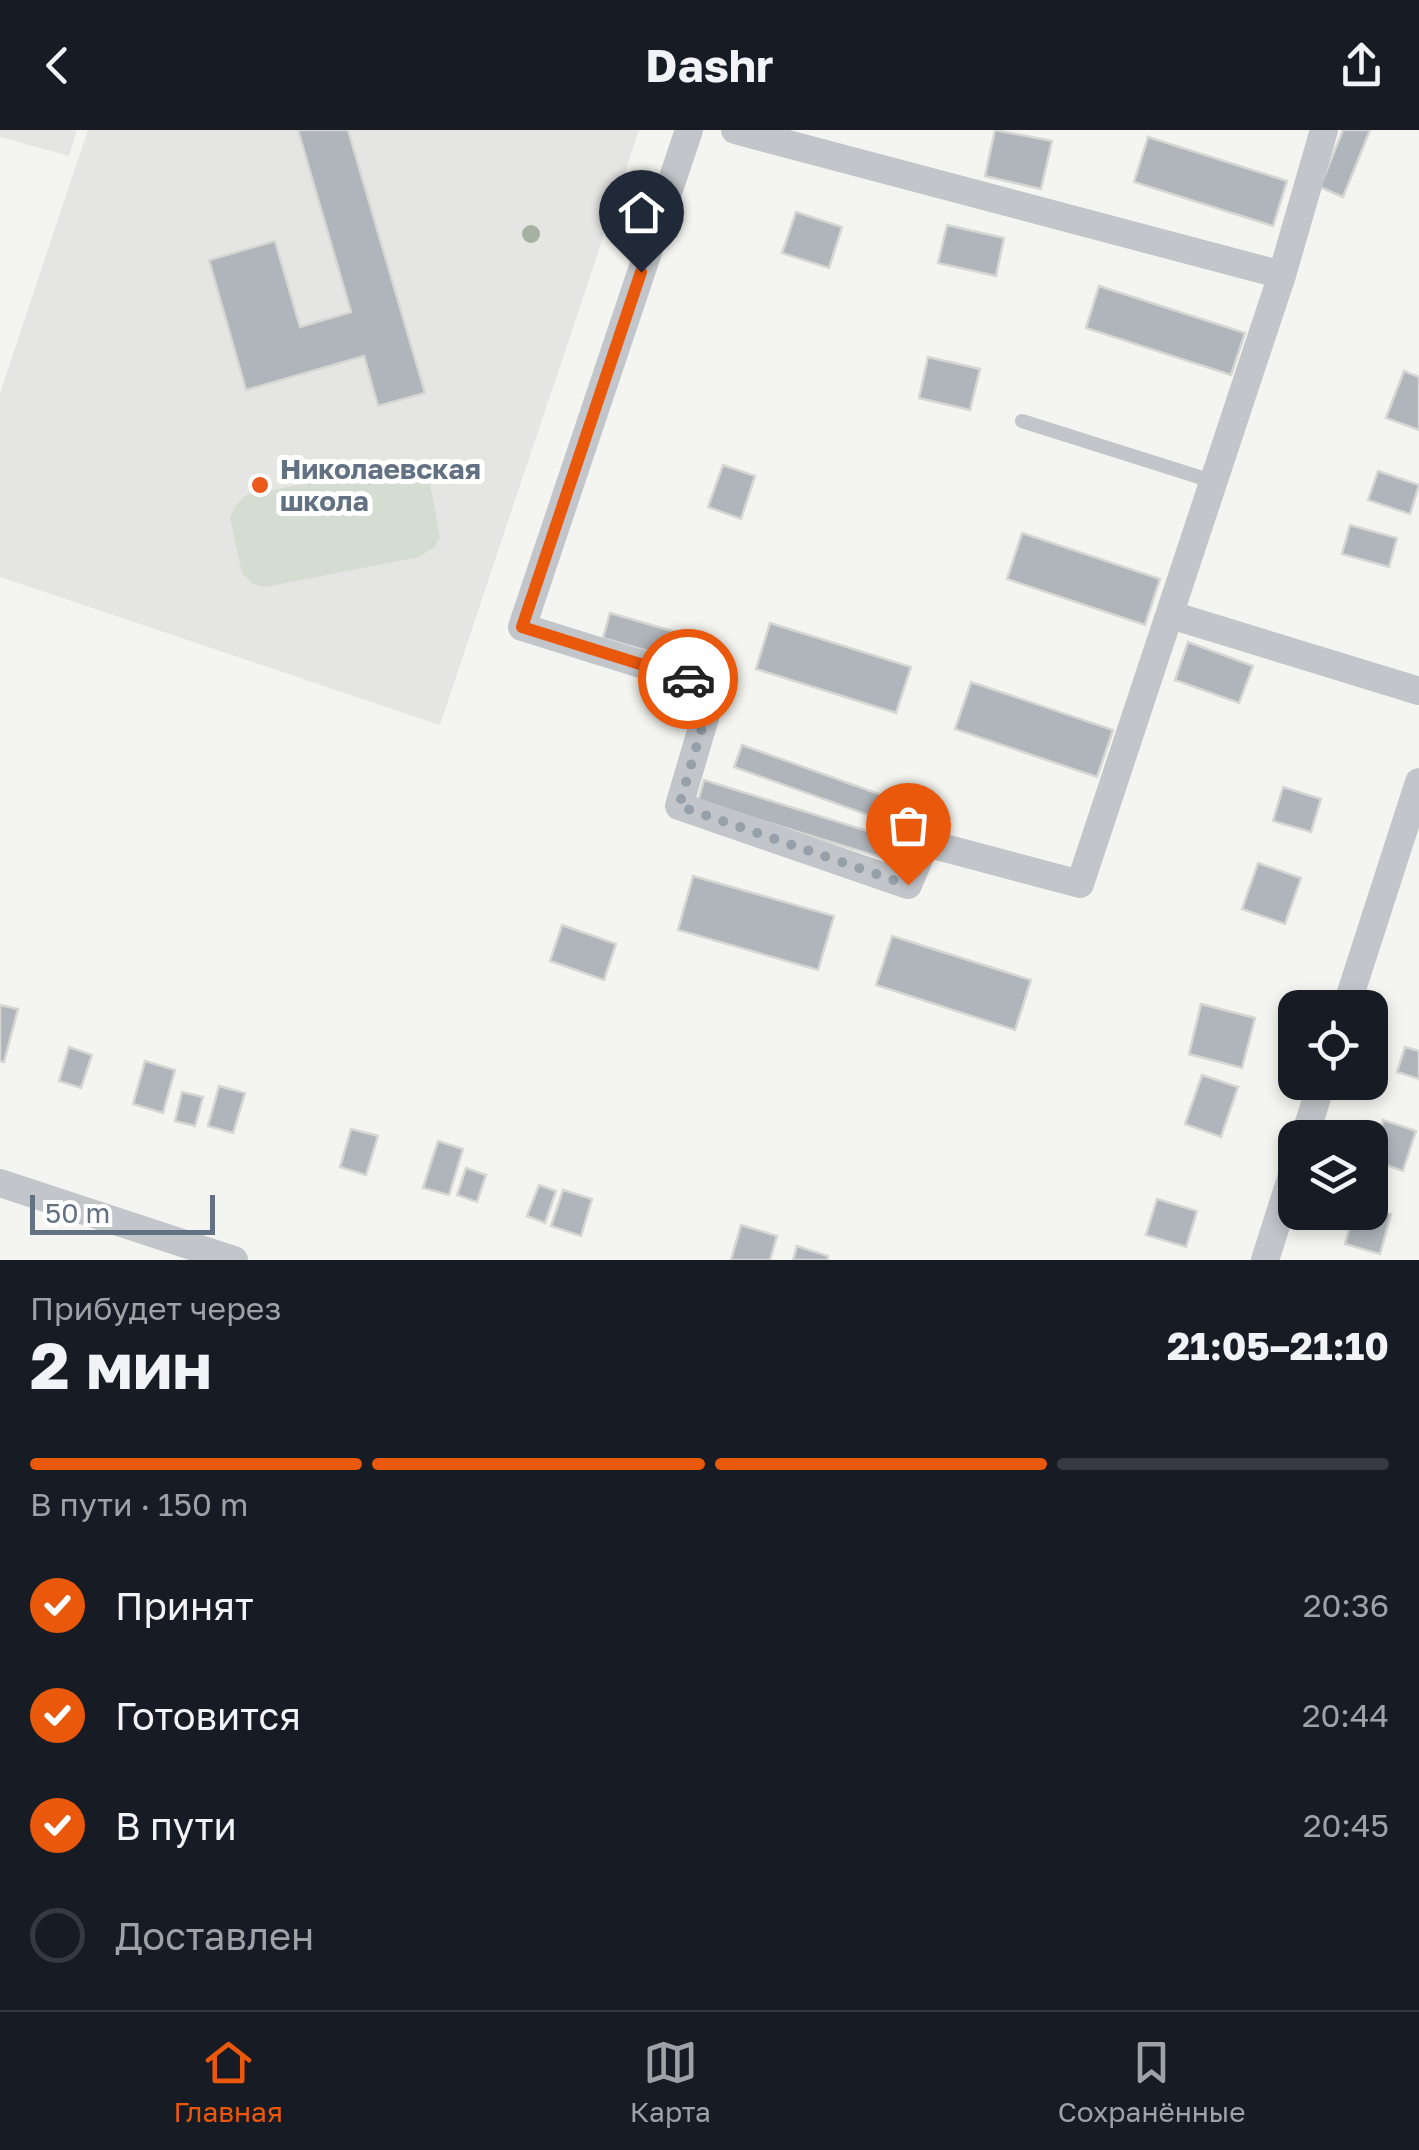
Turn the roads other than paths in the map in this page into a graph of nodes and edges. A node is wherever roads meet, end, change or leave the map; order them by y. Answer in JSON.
{"nodes":[{"id":1,"x":688,"y":130,"type":"edge"},
{"id":2,"x":735,"y":130,"type":"edge"},
{"id":3,"x":1324,"y":130,"type":"edge"},
{"id":4,"x":1282,"y":275,"type":"junction"},
{"id":5,"x":1022,"y":421,"type":"dead end"},
{"id":6,"x":1215,"y":482,"type":"junction"},
{"id":7,"x":1172,"y":615,"type":"junction"},
{"id":8,"x":1419,"y":691,"type":"edge"},
{"id":9,"x":1419,"y":782,"type":"edge"},
{"id":10,"x":1352,"y":990,"type":"edge"},
{"id":11,"x":0,"y":1183,"type":"edge"},
{"id":12,"x":1278,"y":1218,"type":"edge"},
{"id":13,"x":234,"y":1260,"type":"edge"},
{"id":14,"x":1264,"y":1260,"type":"edge"}],
"edges":[{"from":1,"to":7,"type":"street"},
{"from":2,"to":4,"type":"street"},
{"from":3,"to":4,"type":"street"},
{"from":4,"to":6,"type":"street"},
{"from":5,"to":6,"type":"lane"},
{"from":6,"to":7,"type":"street"},
{"from":7,"to":8,"type":"street"},
{"from":9,"to":10,"type":"street"},
{"from":11,"to":13,"type":"street"},
{"from":12,"to":14,"type":"street"}]}
